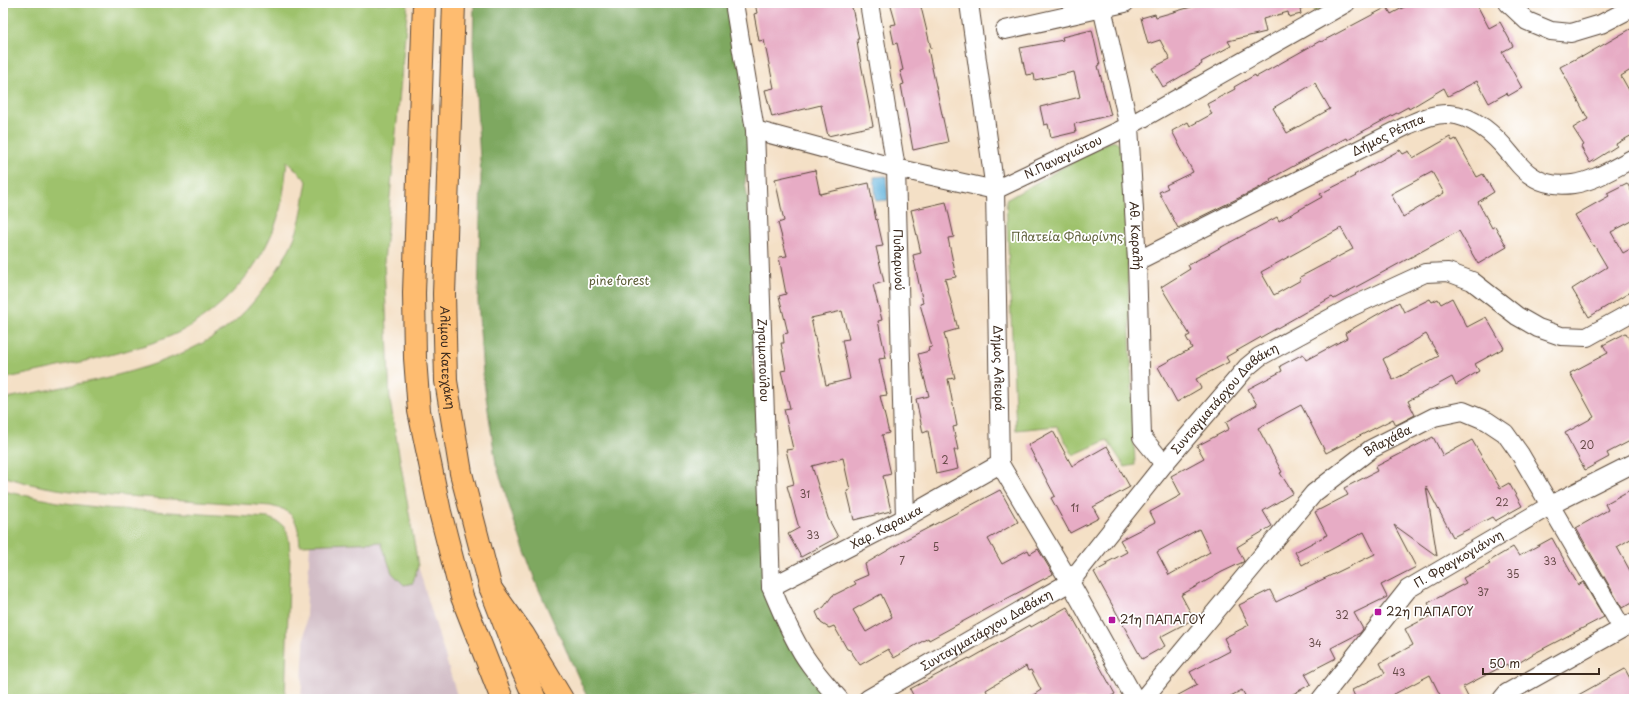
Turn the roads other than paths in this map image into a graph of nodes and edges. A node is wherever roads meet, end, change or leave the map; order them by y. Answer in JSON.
{"nodes":[{"id":1,"x":424,"y":3,"type":"edge"},
{"id":2,"x":454,"y":3,"type":"edge"},
{"id":3,"x":734,"y":3,"type":"edge"},
{"id":4,"x":869,"y":3,"type":"edge"},
{"id":5,"x":969,"y":3,"type":"edge"},
{"id":6,"x":1125,"y":3,"type":"edge"},
{"id":7,"x":1346,"y":3,"type":"edge"},
{"id":8,"x":1508,"y":3,"type":"edge"},
{"id":9,"x":1102,"y":6,"type":"edge"},
{"id":10,"x":1634,"y":7,"type":"edge"},
{"id":11,"x":1005,"y":30,"type":"dead end"},
{"id":12,"x":1129,"y":126,"type":"junction"},
{"id":13,"x":755,"y":130,"type":"junction"},
{"id":14,"x":1634,"y":158,"type":"edge"},
{"id":15,"x":896,"y":168,"type":"junction"},
{"id":16,"x":995,"y":190,"type":"junction"},
{"id":17,"x":1137,"y":261,"type":"junction"},
{"id":18,"x":1634,"y":311,"type":"edge"},
{"id":19,"x":1634,"y":463,"type":"edge"},
{"id":20,"x":1000,"y":464,"type":"junction"},
{"id":21,"x":1164,"y":464,"type":"junction"},
{"id":22,"x":1551,"y":506,"type":"junction"},
{"id":23,"x":905,"y":518,"type":"junction"},
{"id":24,"x":1070,"y":582,"type":"junction"},
{"id":25,"x":771,"y":587,"type":"junction"},
{"id":26,"x":491,"y":589,"type":"junction"},
{"id":27,"x":1628,"y":625,"type":"edge"},
{"id":28,"x":502,"y":699,"type":"edge"},
{"id":29,"x":535,"y":699,"type":"edge"},
{"id":30,"x":562,"y":699,"type":"edge"},
{"id":31,"x":839,"y":699,"type":"edge"},
{"id":32,"x":868,"y":699,"type":"edge"},
{"id":33,"x":1135,"y":699,"type":"edge"},
{"id":34,"x":1143,"y":699,"type":"edge"},
{"id":35,"x":1321,"y":699,"type":"edge"},
{"id":36,"x":1502,"y":699,"type":"edge"}],
"edges":[{"from":1,"to":28,"type":"main road"},
{"from":2,"to":26,"type":"main road","name":"Αλίμου Κατεχάκη"},
{"from":3,"to":13,"type":"street","name":"Ζησιμοπούλου"},
{"from":4,"to":15,"type":"street","name":"Πυλαρινού"},
{"from":5,"to":16,"type":"street","name":"Δήμος Αλευρά"},
{"from":6,"to":9,"type":"street"},
{"from":7,"to":12,"type":"street","name":"Ν.Παναγιώτου"},
{"from":8,"to":10,"type":"street"},
{"from":9,"to":11,"type":"street"},
{"from":9,"to":12,"type":"street","name":"Αθ. Καραλή"},
{"from":12,"to":16,"type":"street","name":"Ν.Παναγιώτου"},
{"from":12,"to":17,"type":"street","name":"Αθ. Καραλή"},
{"from":13,"to":15,"type":"street"},
{"from":13,"to":25,"type":"street","name":"Ζησιμοπούλου"},
{"from":14,"to":17,"type":"street","name":"Δήμος Ρέππα"},
{"from":15,"to":16,"type":"street"},
{"from":15,"to":23,"type":"street","name":"Πυλαρινού"},
{"from":16,"to":20,"type":"street","name":"Δήμος Αλευρά"},
{"from":17,"to":21,"type":"street","name":"Αθ. Καραλή"},
{"from":18,"to":21,"type":"street","name":"Συνταγματάρχου Δαβάκη"},
{"from":19,"to":22,"type":"street","name":"Π. Φραγκογιάννη"},
{"from":20,"to":23,"type":"street","name":"Χαρ. Καραικα"},
{"from":20,"to":24,"type":"street","name":"Δήμος Αλευρά"},
{"from":21,"to":24,"type":"street","name":"Συνταγματάρχου Δαβάκη"},
{"from":22,"to":27,"type":"street","name":"Βλαχάβα"},
{"from":22,"to":34,"type":"street","name":"Βλαχάβα"},
{"from":22,"to":35,"type":"street","name":"Π. Φραγκογιάννη"},
{"from":23,"to":25,"type":"street","name":"Χαρ. Καραικα"},
{"from":24,"to":32,"type":"street","name":"Συνταγματάρχου Δαβάκη"},
{"from":24,"to":33,"type":"street","name":"Δήμος Αλευρά"},
{"from":25,"to":31,"type":"street","name":"Ζησιμοπούλου"},
{"from":26,"to":29,"type":"main road","name":"Αλίμου Κατεχάκη"},
{"from":26,"to":30,"type":"main road"},
{"from":27,"to":36,"type":"street"}]}
